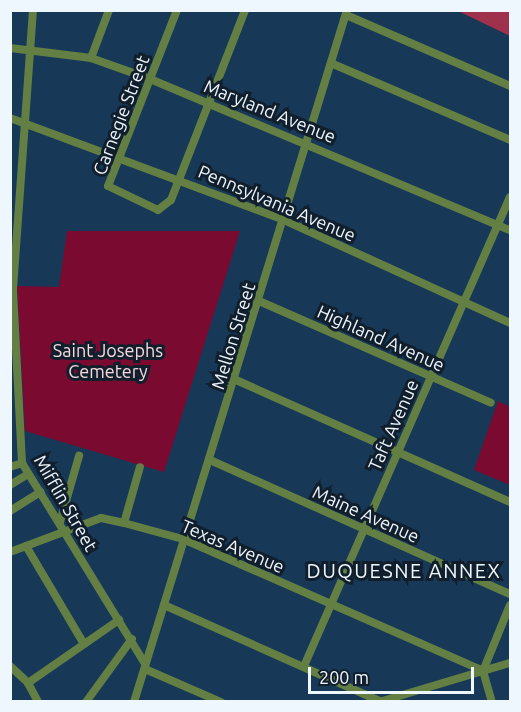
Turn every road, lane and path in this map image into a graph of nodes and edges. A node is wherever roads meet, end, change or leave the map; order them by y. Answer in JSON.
{"nodes":[{"id":1,"x":33,"y":10,"type":"edge"},
{"id":2,"x":109,"y":10,"type":"edge"},
{"id":3,"x":177,"y":10,"type":"edge"},
{"id":4,"x":245,"y":10,"type":"edge"},
{"id":5,"x":347,"y":13,"type":"edge"},
{"id":6,"x":10,"y":48,"type":"edge"},
{"id":7,"x":33,"y":50,"type":"junction"},
{"id":8,"x":91,"y":58,"type":"junction"},
{"id":9,"x":333,"y":64,"type":"junction"},
{"id":10,"x":150,"y":79,"type":"junction"},
{"id":11,"x":510,"y":86,"type":"edge"},
{"id":12,"x":209,"y":104,"type":"junction"},
{"id":13,"x":10,"y":118,"type":"edge"},
{"id":14,"x":28,"y":121,"type":"junction"},
{"id":15,"x":510,"y":140,"type":"edge"},
{"id":16,"x":309,"y":142,"type":"junction"},
{"id":17,"x":119,"y":155,"type":"junction"},
{"id":18,"x":177,"y":178,"type":"junction"},
{"id":19,"x":510,"y":197,"type":"edge"},
{"id":20,"x":10,"y":208,"type":"edge"},
{"id":21,"x":21,"y":209,"type":"junction"},
{"id":22,"x":284,"y":220,"type":"junction"},
{"id":23,"x":498,"y":224,"type":"junction"},
{"id":24,"x":510,"y":230,"type":"edge"},
{"id":25,"x":12,"y":291,"type":"edge"},
{"id":26,"x":259,"y":301,"type":"junction"},
{"id":27,"x":464,"y":302,"type":"junction"},
{"id":28,"x":510,"y":323,"type":"edge"},
{"id":29,"x":14,"y":359,"type":"edge"},
{"id":30,"x":430,"y":376,"type":"junction"},
{"id":31,"x":236,"y":380,"type":"junction"},
{"id":32,"x":491,"y":403,"type":"dead end"},
{"id":33,"x":397,"y":452,"type":"junction"},
{"id":34,"x":80,"y":456,"type":"dead end"},
{"id":35,"x":210,"y":460,"type":"junction"},
{"id":36,"x":10,"y":461,"type":"edge"},
{"id":37,"x":22,"y":463,"type":"junction"},
{"id":38,"x":10,"y":467,"type":"edge"},
{"id":39,"x":140,"y":467,"type":"dead end"},
{"id":40,"x":28,"y":474,"type":"junction"},
{"id":41,"x":10,"y":485,"type":"edge"},
{"id":42,"x":40,"y":492,"type":"junction"},
{"id":43,"x":510,"y":502,"type":"edge"},
{"id":44,"x":10,"y":511,"type":"edge"},
{"id":45,"x":60,"y":522,"type":"junction"},
{"id":46,"x":124,"y":523,"type":"junction"},
{"id":47,"x":364,"y":530,"type":"junction"},
{"id":48,"x":66,"y":531,"type":"junction"},
{"id":49,"x":183,"y":539,"type":"junction"},
{"id":50,"x":26,"y":546,"type":"junction"},
{"id":51,"x":10,"y":552,"type":"edge"},
{"id":52,"x":510,"y":594,"type":"edge"},
{"id":53,"x":330,"y":604,"type":"junction"},
{"id":54,"x":164,"y":605,"type":"junction"},
{"id":55,"x":510,"y":605,"type":"edge"},
{"id":56,"x":119,"y":620,"type":"junction"},
{"id":57,"x":132,"y":639,"type":"junction"},
{"id":58,"x":84,"y":644,"type":"junction"},
{"id":59,"x":510,"y":663,"type":"edge"},
{"id":60,"x":304,"y":666,"type":"junction"},
{"id":61,"x":11,"y":669,"type":"edge"},
{"id":62,"x":145,"y":669,"type":"junction"},
{"id":63,"x":483,"y":671,"type":"junction"},
{"id":64,"x":28,"y":683,"type":"junction"},
{"id":65,"x":379,"y":701,"type":"edge"},
{"id":66,"x":38,"y":702,"type":"edge"},
{"id":67,"x":86,"y":702,"type":"edge"},
{"id":68,"x":134,"y":702,"type":"edge"},
{"id":69,"x":220,"y":702,"type":"edge"},
{"id":70,"x":492,"y":702,"type":"edge"}],
"edges":[{"from":1,"to":7,"type":"street","name":"Mifflin Street"},
{"from":2,"to":8,"type":"street"},
{"from":3,"to":10,"type":"street","name":"Carnegie Street"},
{"from":4,"to":12,"type":"street"},
{"from":5,"to":9,"type":"street","name":"Mellon Street"},
{"from":5,"to":11,"type":"street"},
{"from":6,"to":7,"type":"street","name":"Maryland Avenue"},
{"from":7,"to":8,"type":"street","name":"Maryland Avenue"},
{"from":7,"to":14,"type":"street","name":"Mifflin Street"},
{"from":8,"to":10,"type":"street","name":"Maryland Avenue"},
{"from":9,"to":15,"type":"street"},
{"from":9,"to":16,"type":"street","name":"Mellon Street"},
{"from":10,"to":12,"type":"street","name":"Maryland Avenue"},
{"from":10,"to":17,"type":"street","name":"Carnegie Street"},
{"from":12,"to":16,"type":"street","name":"Maryland Avenue"},
{"from":12,"to":18,"type":"street"},
{"from":13,"to":14,"type":"street","name":"Pennsylvania Avenue"},
{"from":14,"to":17,"type":"street","name":"Pennsylvania Avenue"},
{"from":14,"to":21,"type":"street","name":"Mifflin Street"},
{"from":16,"to":22,"type":"street","name":"Mellon Street"},
{"from":16,"to":23,"type":"street","name":"Maryland Avenue"},
{"from":17,"to":18,"type":"street","name":"Pennsylvania Avenue"},
{"from":17,"to":18,"type":"street","name":"Carnegie Street"},
{"from":18,"to":22,"type":"street","name":"Pennsylvania Avenue"},
{"from":19,"to":23,"type":"street","name":"Taft Avenue"},
{"from":20,"to":21,"type":"street"},
{"from":21,"to":25,"type":"street","name":"Mifflin Street"},
{"from":22,"to":26,"type":"street","name":"Mellon Street"},
{"from":22,"to":27,"type":"street","name":"Pennsylvania Avenue"},
{"from":23,"to":24,"type":"street","name":"Maryland Avenue"},
{"from":23,"to":27,"type":"street","name":"Taft Avenue"},
{"from":25,"to":29,"type":"street","name":"Mifflin Street"},
{"from":26,"to":30,"type":"street","name":"Highland Avenue"},
{"from":26,"to":31,"type":"street","name":"Mellon Street"},
{"from":27,"to":28,"type":"street","name":"Pennsylvania Avenue"},
{"from":27,"to":30,"type":"street","name":"Taft Avenue"},
{"from":29,"to":37,"type":"street","name":"Mifflin Street"},
{"from":30,"to":32,"type":"street","name":"Highland Avenue"},
{"from":30,"to":33,"type":"street","name":"Taft Avenue"},
{"from":31,"to":33,"type":"street"},
{"from":31,"to":35,"type":"street","name":"Mellon Street"},
{"from":33,"to":43,"type":"street"},
{"from":33,"to":47,"type":"street","name":"Taft Avenue"},
{"from":34,"to":45,"type":"street"},
{"from":35,"to":47,"type":"street","name":"Maine Avenue"},
{"from":35,"to":49,"type":"street","name":"Mellon Street"},
{"from":36,"to":37,"type":"street"},
{"from":37,"to":38,"type":"street"},
{"from":37,"to":40,"type":"street","name":"Mifflin Street"},
{"from":39,"to":46,"type":"street"},
{"from":40,"to":41,"type":"street"},
{"from":40,"to":42,"type":"street","name":"Mifflin Street"},
{"from":42,"to":44,"type":"street"},
{"from":42,"to":45,"type":"street","name":"Mifflin Street"},
{"from":45,"to":48,"type":"street","name":"Mifflin Street"},
{"from":46,"to":48,"type":"street","name":"Texas Avenue"},
{"from":46,"to":49,"type":"street","name":"Texas Avenue"},
{"from":47,"to":52,"type":"street","name":"Maine Avenue"},
{"from":47,"to":53,"type":"street","name":"Taft Avenue"},
{"from":48,"to":50,"type":"street","name":"Texas Avenue"},
{"from":48,"to":56,"type":"street","name":"Mifflin Street"},
{"from":49,"to":53,"type":"street","name":"Texas Avenue"},
{"from":49,"to":54,"type":"street","name":"Mellon Street"},
{"from":50,"to":51,"type":"street","name":"Texas Avenue"},
{"from":50,"to":58,"type":"street"},
{"from":53,"to":60,"type":"street","name":"Taft Avenue"},
{"from":53,"to":63,"type":"street","name":"Texas Avenue"},
{"from":54,"to":60,"type":"street"},
{"from":54,"to":62,"type":"street","name":"Mellon Street"},
{"from":55,"to":63,"type":"street"},
{"from":56,"to":57,"type":"street","name":"Mifflin Street"},
{"from":56,"to":58,"type":"street"},
{"from":57,"to":62,"type":"street","name":"Mifflin Street"},
{"from":57,"to":67,"type":"street"},
{"from":58,"to":64,"type":"street"},
{"from":59,"to":63,"type":"street"},
{"from":60,"to":65,"type":"street"},
{"from":61,"to":64,"type":"street"},
{"from":62,"to":68,"type":"street","name":"Mellon Street"},
{"from":62,"to":69,"type":"street"},
{"from":63,"to":65,"type":"street"},
{"from":63,"to":70,"type":"street"},
{"from":64,"to":66,"type":"street"}]}
